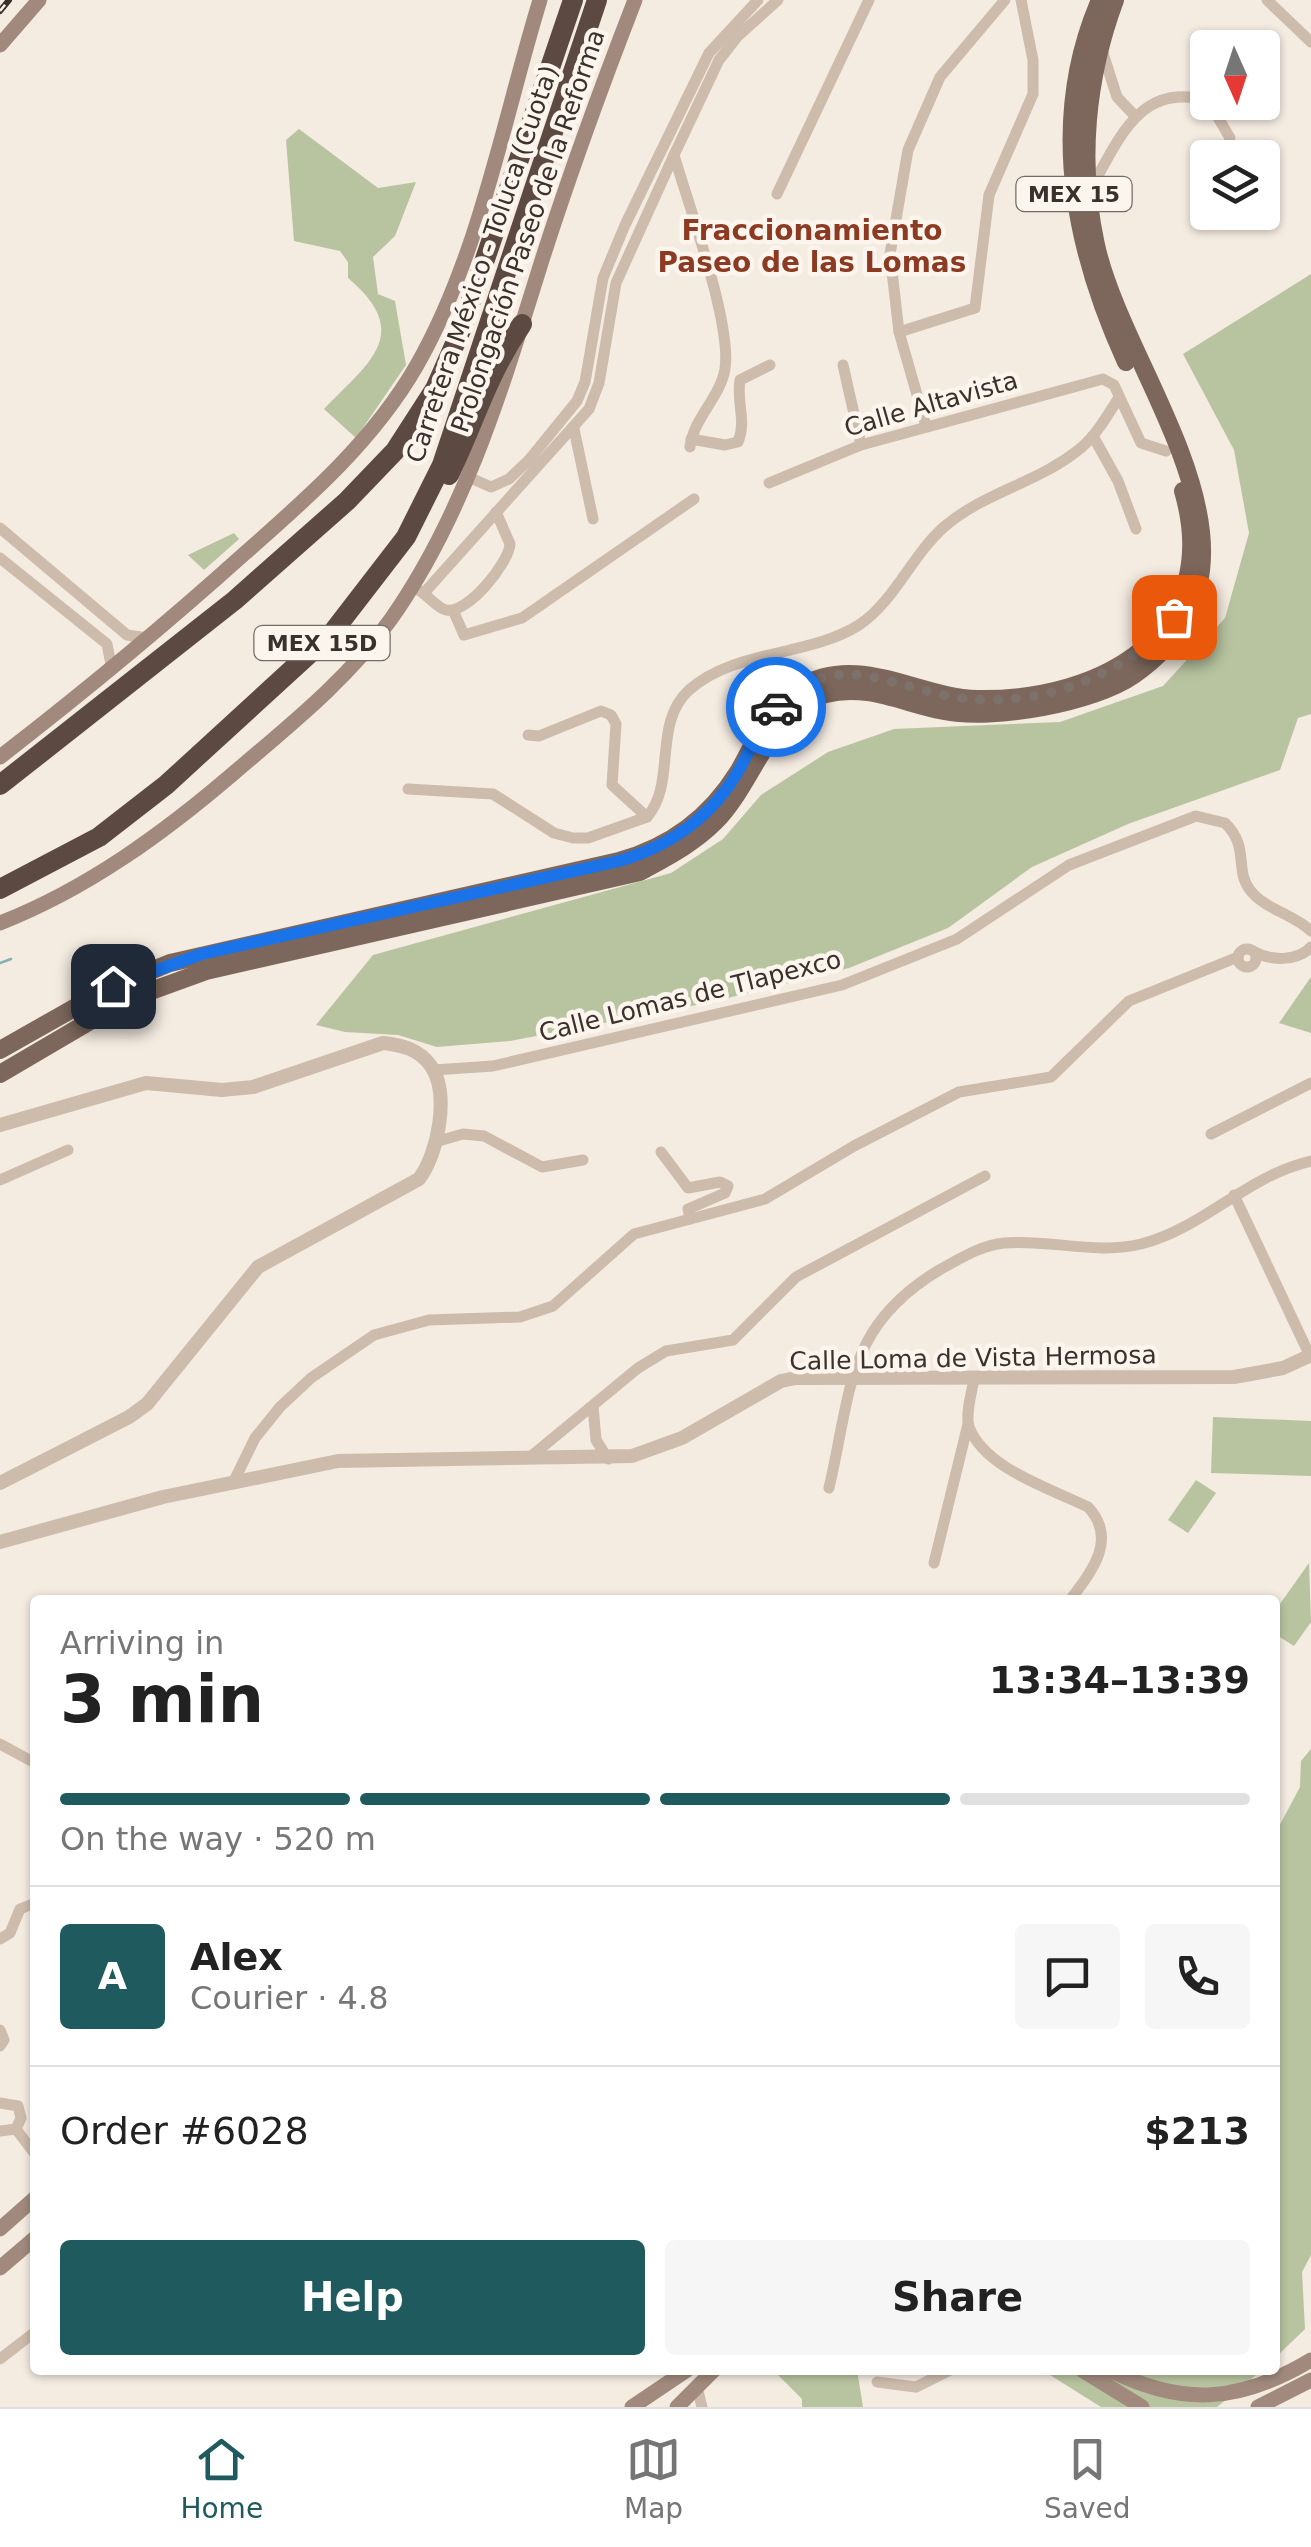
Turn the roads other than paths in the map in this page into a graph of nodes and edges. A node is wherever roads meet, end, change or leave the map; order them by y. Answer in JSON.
{"nodes":[{"id":1,"x":15,"y":0,"type":"edge"},
{"id":2,"x":39,"y":0,"type":"edge"},
{"id":3,"x":540,"y":0,"type":"edge"},
{"id":4,"x":573,"y":0,"type":"edge"},
{"id":5,"x":597,"y":0,"type":"edge"},
{"id":6,"x":635,"y":0,"type":"edge"},
{"id":7,"x":758,"y":0,"type":"edge"},
{"id":8,"x":778,"y":0,"type":"edge"},
{"id":9,"x":869,"y":0,"type":"edge"},
{"id":10,"x":1004,"y":0,"type":"edge"},
{"id":11,"x":1020,"y":0,"type":"edge"},
{"id":12,"x":1100,"y":0,"type":"edge"},
{"id":13,"x":1115,"y":0,"type":"edge"},
{"id":14,"x":1267,"y":0,"type":"edge"},
{"id":15,"x":20,"y":22,"type":"junction"},
{"id":16,"x":1311,"y":42,"type":"edge"},
{"id":17,"x":0,"y":44,"type":"edge"},
{"id":18,"x":1101,"y":47,"type":"junction"},
{"id":19,"x":1190,"y":95,"type":"edge"},
{"id":20,"x":1135,"y":116,"type":"junction"},
{"id":21,"x":674,"y":155,"type":"junction"},
{"id":22,"x":777,"y":194,"type":"dead end"},
{"id":23,"x":1087,"y":196,"type":"junction"},
{"id":24,"x":524,"y":317,"type":"joint"},
{"id":25,"x":899,"y":332,"type":"junction"},
{"id":26,"x":770,"y":365,"type":"dead end"},
{"id":27,"x":842,"y":365,"type":"dead end"},
{"id":28,"x":1118,"y":399,"type":"junction"},
{"id":29,"x":926,"y":426,"type":"junction"},
{"id":30,"x":574,"y":429,"type":"junction"},
{"id":31,"x":1093,"y":436,"type":"junction"},
{"id":32,"x":861,"y":445,"type":"junction"},
{"id":33,"x":1166,"y":451,"type":"junction"},
{"id":34,"x":459,"y":472,"type":"junction"},
{"id":35,"x":769,"y":482,"type":"dead end"},
{"id":36,"x":694,"y":499,"type":"dead end"},
{"id":37,"x":496,"y":512,"type":"junction"},
{"id":38,"x":593,"y":519,"type":"dead end"},
{"id":39,"x":0,"y":528,"type":"edge"},
{"id":40,"x":1136,"y":529,"type":"dead end"},
{"id":41,"x":406,"y":537,"type":"junction"},
{"id":42,"x":0,"y":558,"type":"edge"},
{"id":43,"x":418,"y":588,"type":"junction"},
{"id":44,"x":96,"y":608,"type":"junction"},
{"id":45,"x":452,"y":610,"type":"junction"},
{"id":46,"x":79,"y":621,"type":"junction"},
{"id":47,"x":148,"y":638,"type":"junction"},
{"id":48,"x":112,"y":670,"type":"junction"},
{"id":49,"x":528,"y":735,"type":"dead end"},
{"id":50,"x":0,"y":757,"type":"edge"},
{"id":51,"x":0,"y":785,"type":"edge"},
{"id":52,"x":408,"y":789,"type":"dead end"},
{"id":53,"x":647,"y":817,"type":"junction"},
{"id":54,"x":0,"y":889,"type":"edge"},
{"id":55,"x":0,"y":923,"type":"edge"},
{"id":56,"x":1311,"y":931,"type":"edge"},
{"id":57,"x":1311,"y":947,"type":"edge"},
{"id":58,"x":0,"y":1050,"type":"edge"},
{"id":59,"x":434,"y":1070,"type":"junction"},
{"id":60,"x":0,"y":1074,"type":"edge"},
{"id":61,"x":1311,"y":1083,"type":"edge"},
{"id":62,"x":0,"y":1125,"type":"edge"},
{"id":63,"x":1211,"y":1134,"type":"dead end"},
{"id":64,"x":435,"y":1142,"type":"junction"},
{"id":65,"x":68,"y":1150,"type":"dead end"},
{"id":66,"x":661,"y":1152,"type":"dead end"},
{"id":67,"x":583,"y":1160,"type":"dead end"},
{"id":68,"x":1311,"y":1161,"type":"edge"},
{"id":69,"x":984,"y":1176,"type":"dead end"},
{"id":70,"x":0,"y":1180,"type":"edge"},
{"id":71,"x":1234,"y":1196,"type":"junction"},
{"id":72,"x":690,"y":1219,"type":"junction"},
{"id":73,"x":1310,"y":1356,"type":"edge"},
{"id":74,"x":855,"y":1378,"type":"junction"},
{"id":75,"x":974,"y":1379,"type":"junction"},
{"id":76,"x":593,"y":1406,"type":"junction"},
{"id":77,"x":968,"y":1424,"type":"junction"},
{"id":78,"x":608,"y":1459,"type":"junction"},
{"id":79,"x":526,"y":1460,"type":"junction"},
{"id":80,"x":234,"y":1481,"type":"junction"},
{"id":81,"x":0,"y":1483,"type":"edge"},
{"id":82,"x":829,"y":1488,"type":"dead end"},
{"id":83,"x":0,"y":1542,"type":"edge"},
{"id":84,"x":934,"y":1563,"type":"dead end"},
{"id":85,"x":1078,"y":1595,"type":"edge"},
{"id":86,"x":0,"y":1744,"type":"edge"},
{"id":87,"x":30,"y":1760,"type":"edge"},
{"id":88,"x":30,"y":1905,"type":"edge"},
{"id":89,"x":0,"y":1940,"type":"edge"},
{"id":90,"x":0,"y":2030,"type":"edge"},
{"id":91,"x":0,"y":2046,"type":"edge"},
{"id":92,"x":0,"y":2103,"type":"edge"},
{"id":93,"x":16,"y":2129,"type":"junction"},
{"id":94,"x":0,"y":2130,"type":"edge"},
{"id":95,"x":30,"y":2148,"type":"edge"},
{"id":96,"x":30,"y":2202,"type":"edge"},
{"id":97,"x":0,"y":2228,"type":"edge"},
{"id":98,"x":30,"y":2242,"type":"edge"},
{"id":99,"x":0,"y":2268,"type":"edge"},
{"id":100,"x":30,"y":2336,"type":"edge"},
{"id":101,"x":0,"y":2360,"type":"edge"},
{"id":102,"x":1311,"y":2360,"type":"edge"},
{"id":103,"x":681,"y":2375,"type":"edge"},
{"id":104,"x":712,"y":2375,"type":"edge"},
{"id":105,"x":940,"y":2375,"type":"edge"},
{"id":106,"x":1090,"y":2375,"type":"edge"},
{"id":107,"x":1119,"y":2375,"type":"edge"},
{"id":108,"x":1311,"y":2380,"type":"edge"},
{"id":109,"x":876,"y":2382,"type":"dead end"},
{"id":110,"x":669,"y":2386,"type":"junction"},
{"id":111,"x":700,"y":2399,"type":"edge"},
{"id":112,"x":632,"y":2407,"type":"edge"},
{"id":113,"x":676,"y":2407,"type":"edge"},
{"id":114,"x":1142,"y":2407,"type":"edge"},
{"id":115,"x":1258,"y":2407,"type":"edge"}],
"edges":[{"from":1,"to":15,"type":"main road"},
{"from":2,"to":15,"type":"main road"},
{"from":3,"to":47,"type":"main road","name":"Prolongación Paseo de la Reforma"},
{"from":4,"to":51,"type":"highway","name":"Carretera México - Toluca (Cuota)","number":"MEX 15D"},
{"from":5,"to":41,"type":"highway","name":"Carretera México - Toluca (Cuota)","number":"MEX 15D"},
{"from":6,"to":24,"type":"main road","name":"Prolongación Paseo de la Reforma"},
{"from":7,"to":34,"type":"street"},
{"from":8,"to":21,"type":"street"},
{"from":9,"to":22,"type":"street"},
{"from":10,"to":25,"type":"street"},
{"from":11,"to":25,"type":"street"},
{"from":12,"to":33,"type":"main road","number":"MEX 15"},
{"from":13,"to":18,"type":"main road","number":"MEX 15"},
{"from":14,"to":16,"type":"street"},
{"from":15,"to":17,"type":"main road"},
{"from":18,"to":20,"type":"street"},
{"from":18,"to":23,"type":"main road","number":"MEX 15"},
{"from":19,"to":20,"type":"street"},
{"from":20,"to":23,"type":"street"},
{"from":21,"to":26,"type":"street"},
{"from":21,"to":30,"type":"street"},
{"from":23,"to":60,"type":"main road","number":"MEX 15"},
{"from":24,"to":34,"type":"highway"},
{"from":25,"to":29,"type":"street"},
{"from":27,"to":32,"type":"street"},
{"from":28,"to":29,"type":"street","name":"Calle Altavista"},
{"from":28,"to":31,"type":"street"},
{"from":28,"to":33,"type":"street"},
{"from":29,"to":32,"type":"street","name":"Calle Altavista"},
{"from":30,"to":37,"type":"street"},
{"from":30,"to":38,"type":"street"},
{"from":31,"to":40,"type":"street"},
{"from":31,"to":53,"type":"street"},
{"from":32,"to":35,"type":"street","name":"Calle Altavista"},
{"from":33,"to":58,"type":"main road","number":"MEX 15"},
{"from":34,"to":41,"type":"highway"},
{"from":34,"to":43,"type":"main road"},
{"from":36,"to":45,"type":"street"},
{"from":37,"to":43,"type":"street"},
{"from":37,"to":45,"type":"street"},
{"from":39,"to":44,"type":"street"},
{"from":41,"to":54,"type":"highway","name":"Carretera México - Toluca (Cuota)","number":"MEX 15D"},
{"from":42,"to":46,"type":"street"},
{"from":43,"to":45,"type":"street"},
{"from":43,"to":55,"type":"main road"},
{"from":44,"to":46,"type":"street"},
{"from":44,"to":47,"type":"street"},
{"from":46,"to":48,"type":"street"},
{"from":47,"to":48,"type":"main road","name":"Prolongación Paseo de la Reforma"},
{"from":48,"to":50,"type":"main road","name":"Prolongación Paseo de la Reforma"},
{"from":49,"to":53,"type":"street"},
{"from":52,"to":53,"type":"street"},
{"from":56,"to":59,"type":"street","name":"Calle Lomas de Tlapexco"},
{"from":57,"to":72,"type":"street"},
{"from":59,"to":62,"type":"street"},
{"from":59,"to":64,"type":"street"},
{"from":61,"to":63,"type":"street"},
{"from":64,"to":67,"type":"street"},
{"from":64,"to":81,"type":"street"},
{"from":65,"to":70,"type":"street"},
{"from":66,"to":72,"type":"street"},
{"from":68,"to":71,"type":"street"},
{"from":69,"to":76,"type":"street"},
{"from":71,"to":73,"type":"street"},
{"from":71,"to":74,"type":"street"},
{"from":72,"to":80,"type":"street"},
{"from":73,"to":75,"type":"street","name":"Calle Loma de Vista Hermosa"},
{"from":74,"to":75,"type":"street","name":"Calle Loma de Vista Hermosa"},
{"from":74,"to":78,"type":"street","name":"Calle Loma de Vista Hermosa"},
{"from":74,"to":82,"type":"street"},
{"from":75,"to":77,"type":"street"},
{"from":76,"to":78,"type":"street"},
{"from":76,"to":79,"type":"street"},
{"from":77,"to":84,"type":"street"},
{"from":77,"to":85,"type":"street"},
{"from":78,"to":79,"type":"street","name":"Calle Loma de Vista Hermosa"},
{"from":79,"to":80,"type":"street","name":"Calle Loma de Vista Hermosa"},
{"from":80,"to":83,"type":"street","name":"Calle Loma de Vista Hermosa"},
{"from":86,"to":87,"type":"street"},
{"from":88,"to":89,"type":"street"},
{"from":90,"to":91,"type":"street"},
{"from":92,"to":93,"type":"street"},
{"from":93,"to":94,"type":"street"},
{"from":93,"to":95,"type":"street"},
{"from":96,"to":97,"type":"main road"},
{"from":98,"to":99,"type":"main road"},
{"from":100,"to":101,"type":"street"},
{"from":102,"to":107,"type":"main road"},
{"from":103,"to":110,"type":"main road"},
{"from":104,"to":111,"type":"main road"},
{"from":105,"to":109,"type":"street"},
{"from":106,"to":114,"type":"main road"},
{"from":108,"to":115,"type":"main road"},
{"from":110,"to":111,"type":"main road"},
{"from":110,"to":112,"type":"main road"},
{"from":111,"to":113,"type":"main road"}]}
